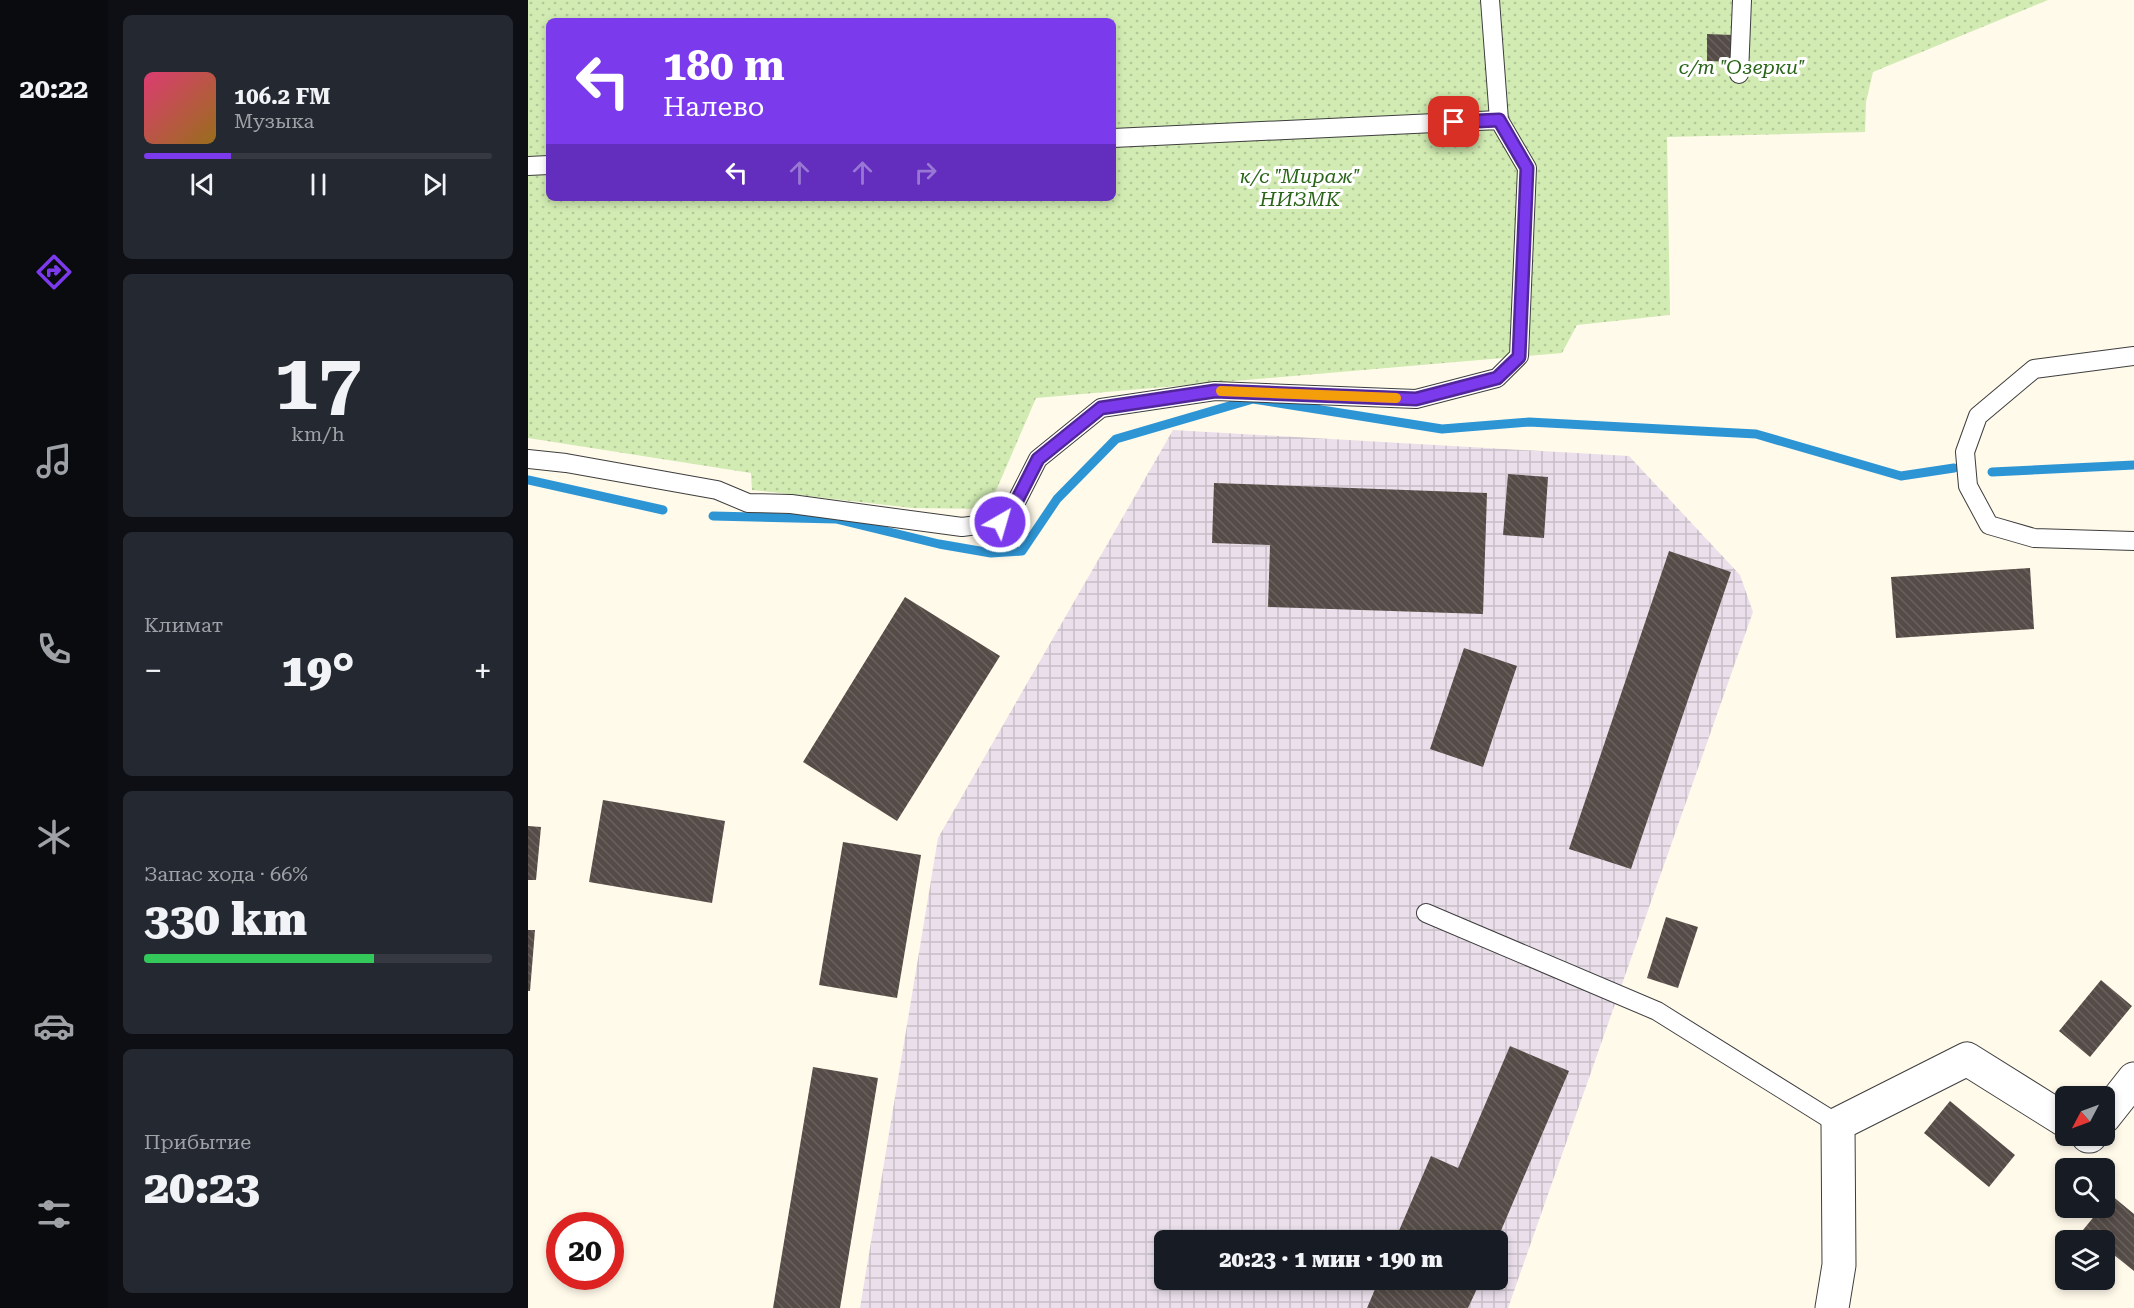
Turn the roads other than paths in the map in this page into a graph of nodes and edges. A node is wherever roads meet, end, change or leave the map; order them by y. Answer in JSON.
{"nodes":[{"id":1,"x":1490,"y":0,"type":"edge"},
{"id":2,"x":1742,"y":0,"type":"edge"},
{"id":3,"x":1739,"y":74,"type":"dead end"},
{"id":4,"x":1499,"y":120,"type":"junction"},
{"id":5,"x":1116,"y":138,"type":"edge"},
{"id":6,"x":546,"y":165,"type":"edge"},
{"id":7,"x":528,"y":166,"type":"edge"},
{"id":8,"x":2134,"y":356,"type":"edge"},
{"id":9,"x":528,"y":459,"type":"edge"},
{"id":10,"x":2134,"y":541,"type":"edge"},
{"id":11,"x":1426,"y":913,"type":"dead end"},
{"id":12,"x":2134,"y":1079,"type":"edge"},
{"id":13,"x":2115,"y":1103,"type":"edge"},
{"id":14,"x":2055,"y":1114,"type":"edge"},
{"id":15,"x":1838,"y":1124,"type":"junction"},
{"id":16,"x":1832,"y":1308,"type":"edge"}],
"edges":[{"from":1,"to":4,"type":"lane"},
{"from":2,"to":3,"type":"lane"},
{"from":4,"to":5,"type":"lane"},
{"from":4,"to":9,"type":"lane"},
{"from":6,"to":7,"type":"lane"},
{"from":8,"to":10,"type":"lane"},
{"from":11,"to":15,"type":"lane"},
{"from":12,"to":13,"type":"street"},
{"from":14,"to":15,"type":"street"},
{"from":15,"to":16,"type":"street"}]}
